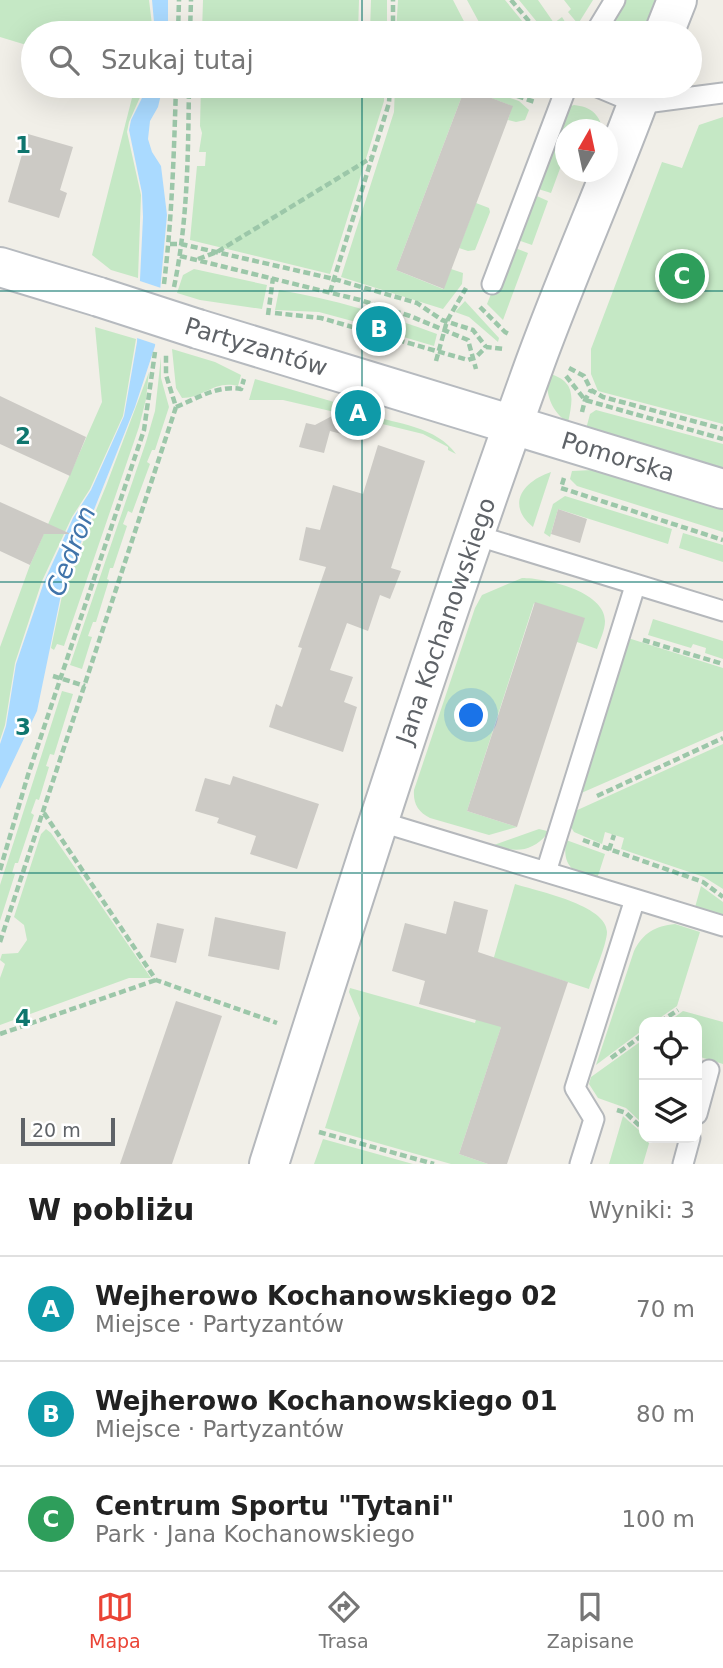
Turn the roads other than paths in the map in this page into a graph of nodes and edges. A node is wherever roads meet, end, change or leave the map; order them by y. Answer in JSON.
{"nodes":[{"id":1,"x":615,"y":0,"type":"edge"},
{"id":2,"x":677,"y":0,"type":"edge"},
{"id":3,"x":603,"y":21,"type":"edge"},
{"id":4,"x":669,"y":21,"type":"edge"},
{"id":5,"x":723,"y":93,"type":"edge"},
{"id":6,"x":702,"y":94,"type":"edge"},
{"id":7,"x":562,"y":98,"type":"edge"},
{"id":8,"x":640,"y":98,"type":"edge"},
{"id":9,"x":0,"y":267,"type":"edge"},
{"id":10,"x":492,"y":284,"type":"dead end"},
{"id":11,"x":513,"y":425,"type":"junction"},
{"id":12,"x":723,"y":489,"type":"edge"},
{"id":13,"x":475,"y":535,"type":"junction"},
{"id":14,"x":635,"y":586,"type":"junction"},
{"id":15,"x":723,"y":611,"type":"edge"},
{"id":16,"x":378,"y":821,"type":"junction"},
{"id":17,"x":546,"y":872,"type":"junction"},
{"id":18,"x":635,"y":899,"type":"junction"},
{"id":19,"x":723,"y":926,"type":"edge"},
{"id":20,"x":709,"y":1070,"type":"dead end"},
{"id":21,"x":702,"y":1096,"type":"edge"},
{"id":22,"x":689,"y":1143,"type":"edge"},
{"id":23,"x":269,"y":1164,"type":"edge"},
{"id":24,"x":580,"y":1164,"type":"edge"},
{"id":25,"x":683,"y":1164,"type":"edge"}],
"edges":[{"from":1,"to":3,"type":"lane"},
{"from":2,"to":4,"type":"street"},
{"from":5,"to":6,"type":"lane"},
{"from":7,"to":10,"type":"lane"},
{"from":8,"to":11,"type":"street","name":"Jana Kochanowskiego"},
{"from":9,"to":11,"type":"street","name":"Partyzantów","bridge":true},
{"from":11,"to":12,"type":"street","name":"Pomorska"},
{"from":11,"to":13,"type":"street","name":"Jana Kochanowskiego"},
{"from":13,"to":14,"type":"lane"},
{"from":13,"to":16,"type":"street","name":"Jana Kochanowskiego"},
{"from":14,"to":15,"type":"lane"},
{"from":14,"to":17,"type":"lane"},
{"from":16,"to":17,"type":"lane"},
{"from":16,"to":23,"type":"street","name":"Jana Kochanowskiego"},
{"from":17,"to":18,"type":"lane"},
{"from":18,"to":19,"type":"lane"},
{"from":18,"to":24,"type":"lane"},
{"from":20,"to":21,"type":"lane"},
{"from":22,"to":25,"type":"lane"}]}
